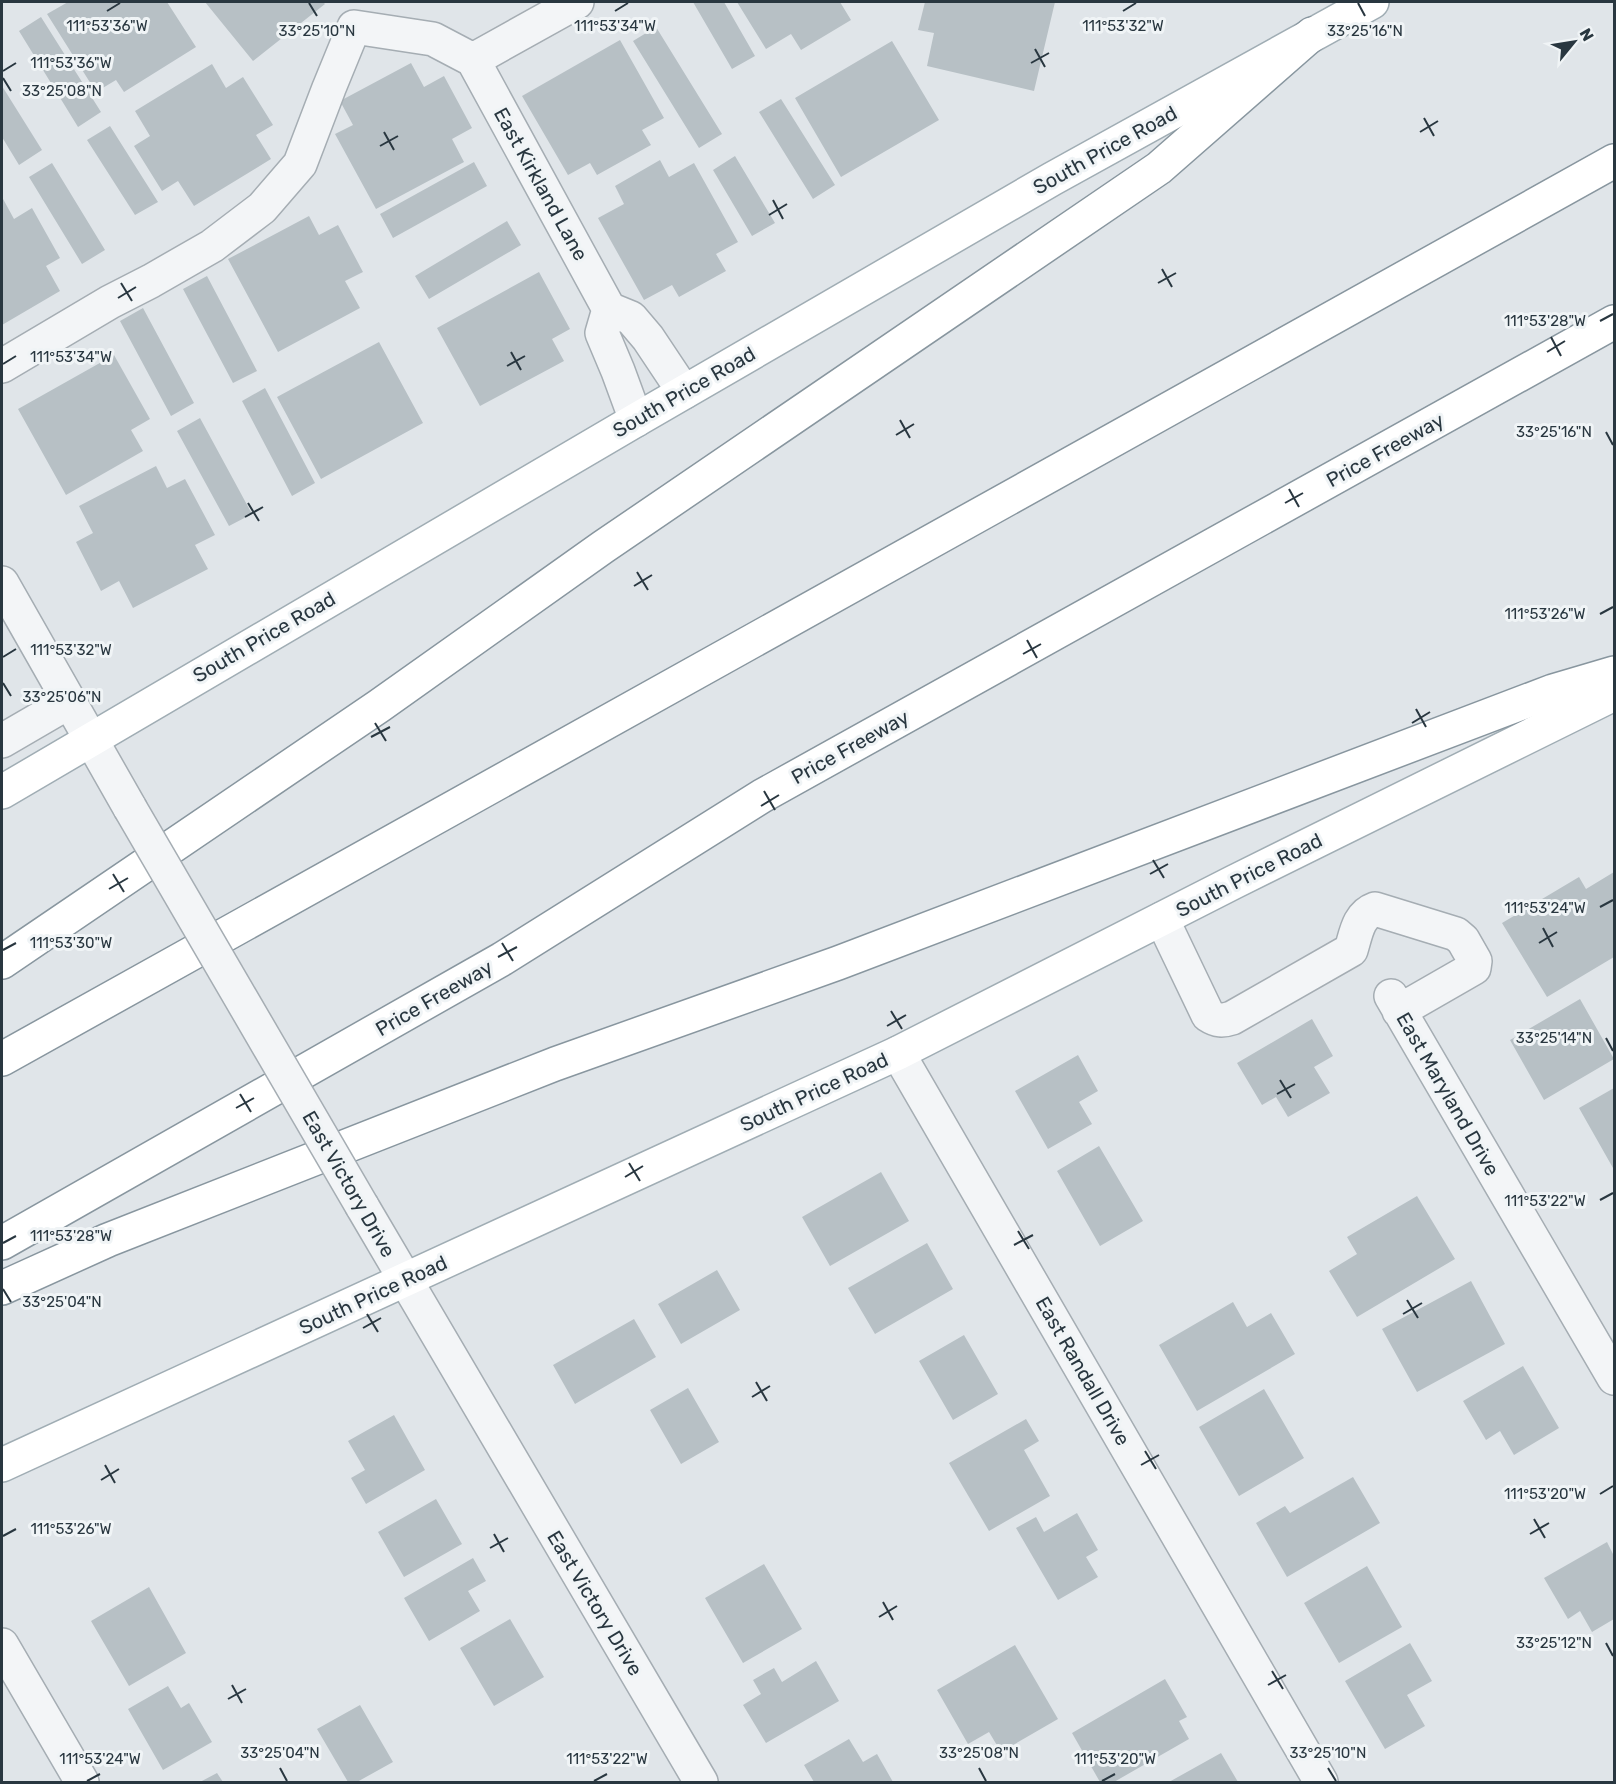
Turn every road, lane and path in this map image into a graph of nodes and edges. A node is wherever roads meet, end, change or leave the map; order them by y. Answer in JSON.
{"nodes":[{"id":1,"x":577,"y":2,"type":"edge"},
{"id":2,"x":1372,"y":2,"type":"edge"},
{"id":3,"x":357,"y":14,"type":"edge"},
{"id":4,"x":1312,"y":34,"type":"junction"},
{"id":5,"x":473,"y":60,"type":"junction"},
{"id":6,"x":1614,"y":161,"type":"edge"},
{"id":7,"x":609,"y":309,"type":"junction"},
{"id":8,"x":1614,"y":322,"type":"edge"},
{"id":9,"x":2,"y":366,"type":"edge"},
{"id":10,"x":684,"y":392,"type":"junction"},
{"id":11,"x":636,"y":420,"type":"junction"},
{"id":12,"x":2,"y":583,"type":"edge"},
{"id":13,"x":1614,"y":673,"type":"edge"},
{"id":14,"x":1614,"y":694,"type":"edge"},
{"id":15,"x":69,"y":702,"type":"junction"},
{"id":16,"x":90,"y":739,"type":"junction"},
{"id":17,"x":2,"y":741,"type":"edge"},
{"id":18,"x":2,"y":792,"type":"edge"},
{"id":19,"x":1162,"y":919,"type":"junction"},
{"id":20,"x":2,"y":962,"type":"edge"},
{"id":21,"x":898,"y":1053,"type":"junction"},
{"id":22,"x":2,"y":1059,"type":"edge"},
{"id":23,"x":2,"y":1243,"type":"edge"},
{"id":24,"x":406,"y":1280,"type":"junction"},
{"id":25,"x":2,"y":1288,"type":"edge"},
{"id":26,"x":1614,"y":1378,"type":"edge"},
{"id":27,"x":2,"y":1465,"type":"edge"},
{"id":28,"x":2,"y":1645,"type":"edge"},
{"id":29,"x":82,"y":1782,"type":"edge"},
{"id":30,"x":701,"y":1782,"type":"edge"},
{"id":31,"x":1321,"y":1782,"type":"edge"}],
"edges":[{"from":1,"to":5,"type":"street"},
{"from":2,"to":4,"type":"main road","name":"South Price Road"},
{"from":3,"to":5,"type":"street"},
{"from":3,"to":9,"type":"street"},
{"from":4,"to":10,"type":"main road","name":"South Price Road"},
{"from":4,"to":20,"type":"main road"},
{"from":5,"to":7,"type":"street","name":"East Kirkland Lane"},
{"from":6,"to":22,"type":"main road"},
{"from":7,"to":10,"type":"street"},
{"from":7,"to":11,"type":"street"},
{"from":8,"to":23,"type":"main road","name":"Price Freeway"},
{"from":10,"to":11,"type":"main road","name":"South Price Road"},
{"from":11,"to":16,"type":"main road","name":"South Price Road"},
{"from":12,"to":15,"type":"street","name":"East Victory Drive"},
{"from":13,"to":25,"type":"main road"},
{"from":14,"to":19,"type":"main road","name":"South Price Road"},
{"from":15,"to":16,"type":"street","name":"East Victory Drive"},
{"from":15,"to":17,"type":"street"},
{"from":16,"to":18,"type":"main road","name":"South Price Road"},
{"from":16,"to":24,"type":"street","name":"East Victory Drive","bridge":true},
{"from":19,"to":21,"type":"main road","name":"South Price Road"},
{"from":19,"to":26,"type":"street","name":"East Maryland Drive"},
{"from":21,"to":24,"type":"main road","name":"South Price Road"},
{"from":21,"to":31,"type":"street","name":"East Randall Drive"},
{"from":24,"to":27,"type":"main road","name":"South Price Road"},
{"from":24,"to":30,"type":"street","name":"East Victory Drive"},
{"from":28,"to":29,"type":"street"}]}
